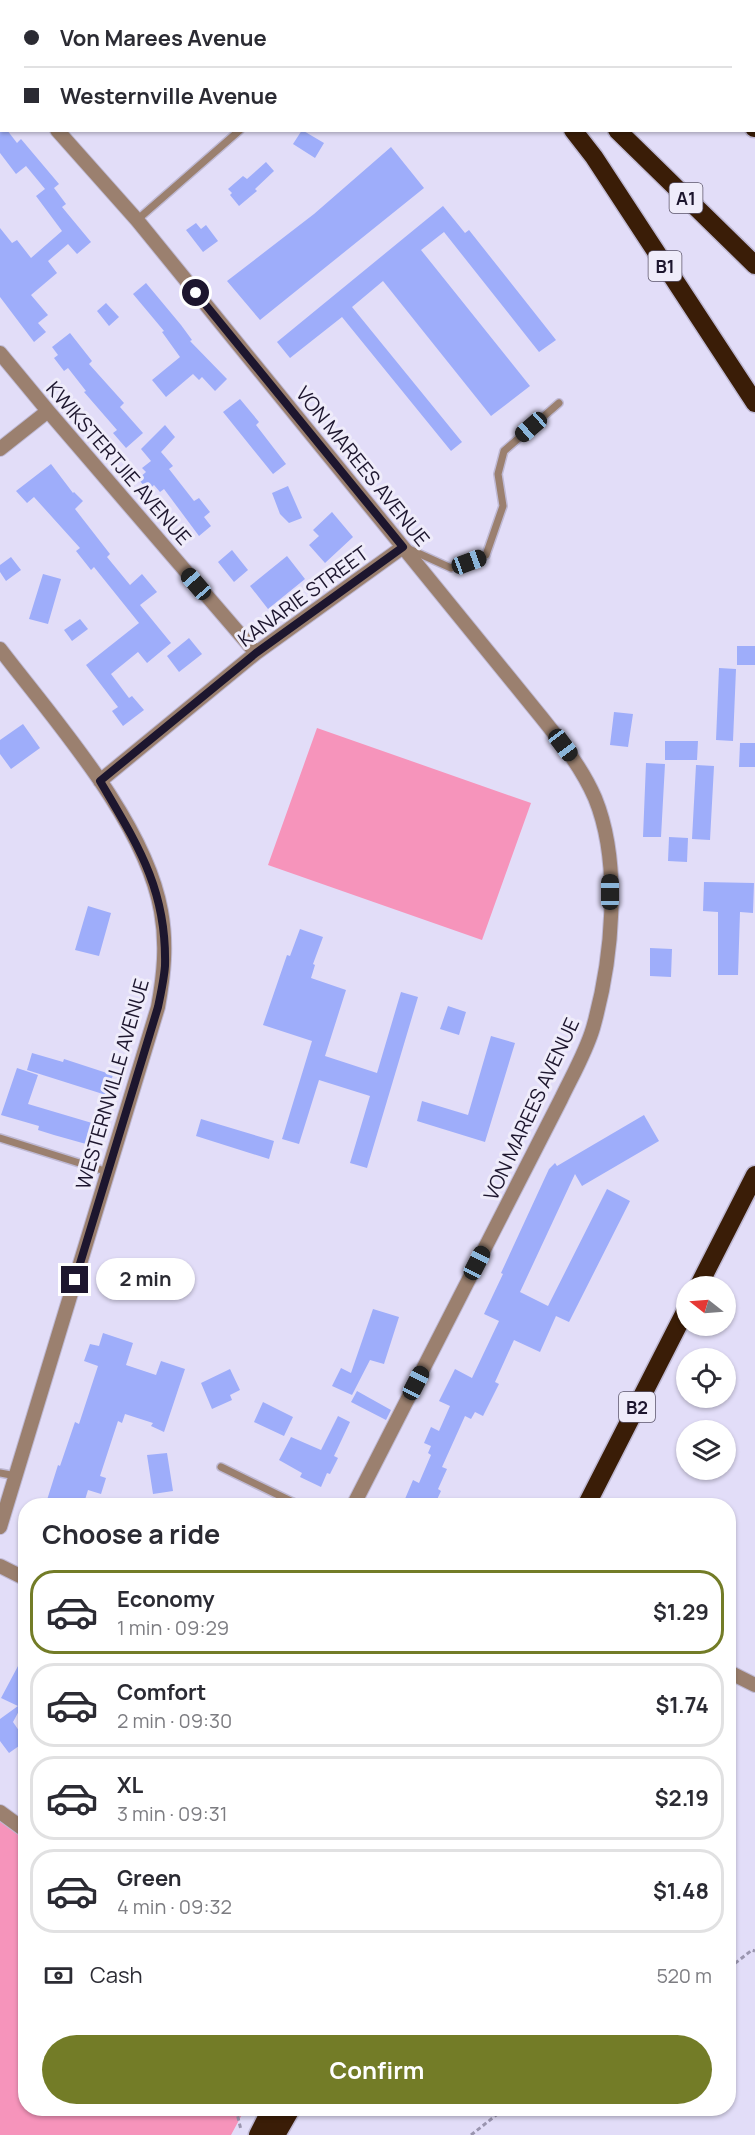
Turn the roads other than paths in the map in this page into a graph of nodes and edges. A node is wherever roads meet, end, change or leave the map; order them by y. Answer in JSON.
{"nodes":[{"id":1,"x":59,"y":132,"type":"edge"},
{"id":2,"x":238,"y":132,"type":"edge"},
{"id":3,"x":575,"y":132,"type":"edge"},
{"id":4,"x":619,"y":132,"type":"edge"},
{"id":5,"x":137,"y":220,"type":"junction"},
{"id":6,"x":755,"y":265,"type":"edge"},
{"id":7,"x":0,"y":353,"type":"edge"},
{"id":8,"x":559,"y":403,"type":"dead end"},
{"id":9,"x":755,"y":403,"type":"edge"},
{"id":10,"x":48,"y":411,"type":"junction"},
{"id":11,"x":0,"y":449,"type":"edge"},
{"id":12,"x":403,"y":547,"type":"junction"},
{"id":13,"x":0,"y":649,"type":"edge"},
{"id":14,"x":256,"y":653,"type":"junction"},
{"id":15,"x":100,"y":781,"type":"junction"},
{"id":16,"x":0,"y":1138,"type":"edge"},
{"id":17,"x":108,"y":1172,"type":"junction"},
{"id":18,"x":755,"y":1175,"type":"edge"},
{"id":19,"x":704,"y":1276,"type":"edge"},
{"id":20,"x":676,"y":1330,"type":"edge"},
{"id":21,"x":618,"y":1443,"type":"junction"},
{"id":22,"x":221,"y":1467,"type":"dead end"},
{"id":23,"x":0,"y":1473,"type":"edge"},
{"id":24,"x":16,"y":1476,"type":"junction"},
{"id":25,"x":285,"y":1498,"type":"edge"},
{"id":26,"x":356,"y":1498,"type":"edge"},
{"id":27,"x":590,"y":1498,"type":"edge"},
{"id":28,"x":603,"y":1498,"type":"edge"},
{"id":29,"x":0,"y":1527,"type":"edge"},
{"id":30,"x":0,"y":1566,"type":"edge"},
{"id":31,"x":18,"y":1576,"type":"edge"},
{"id":32,"x":736,"y":1676,"type":"edge"},
{"id":33,"x":755,"y":1685,"type":"edge"},
{"id":34,"x":0,"y":1812,"type":"edge"},
{"id":35,"x":18,"y":1825,"type":"edge"},
{"id":36,"x":268,"y":2116,"type":"edge"},
{"id":37,"x":287,"y":2116,"type":"edge"},
{"id":38,"x":258,"y":2135,"type":"edge"},
{"id":39,"x":276,"y":2135,"type":"edge"}],
"edges":[{"from":1,"to":5,"type":"street","name":"VON MAREES AVENUE"},
{"from":2,"to":5,"type":"lane"},
{"from":3,"to":9,"type":"highway","number":"B1"},
{"from":4,"to":6,"type":"highway","number":"A1"},
{"from":5,"to":12,"type":"street","name":"VON MAREES AVENUE"},
{"from":7,"to":10,"type":"street","name":"KWIKSTERTJIE AVENUE"},
{"from":8,"to":12,"type":"lane"},
{"from":10,"to":11,"type":"street"},
{"from":10,"to":14,"type":"street","name":"KWIKSTERTJIE AVENUE"},
{"from":12,"to":14,"type":"street","name":"KANARIE STREET"},
{"from":12,"to":26,"type":"street","name":"VON MAREES AVENUE"},
{"from":13,"to":15,"type":"street","name":"WESTERNVILLE AVENUE"},
{"from":14,"to":15,"type":"street","name":"KANARIE STREET"},
{"from":15,"to":17,"type":"street","name":"WESTERNVILLE AVENUE"},
{"from":16,"to":17,"type":"lane"},
{"from":17,"to":24,"type":"street","name":"WESTERNVILLE AVENUE"},
{"from":18,"to":19,"type":"highway"},
{"from":20,"to":21,"type":"highway","number":"B2"},
{"from":21,"to":27,"type":"highway","number":"B2"},
{"from":21,"to":28,"type":"highway"},
{"from":22,"to":25,"type":"lane"},
{"from":23,"to":24,"type":"lane"},
{"from":24,"to":29,"type":"street","name":"WESTERNVILLE AVENUE"},
{"from":30,"to":31,"type":"street"},
{"from":32,"to":33,"type":"street"},
{"from":34,"to":35,"type":"street"},
{"from":36,"to":38,"type":"highway"},
{"from":37,"to":39,"type":"highway"}]}
